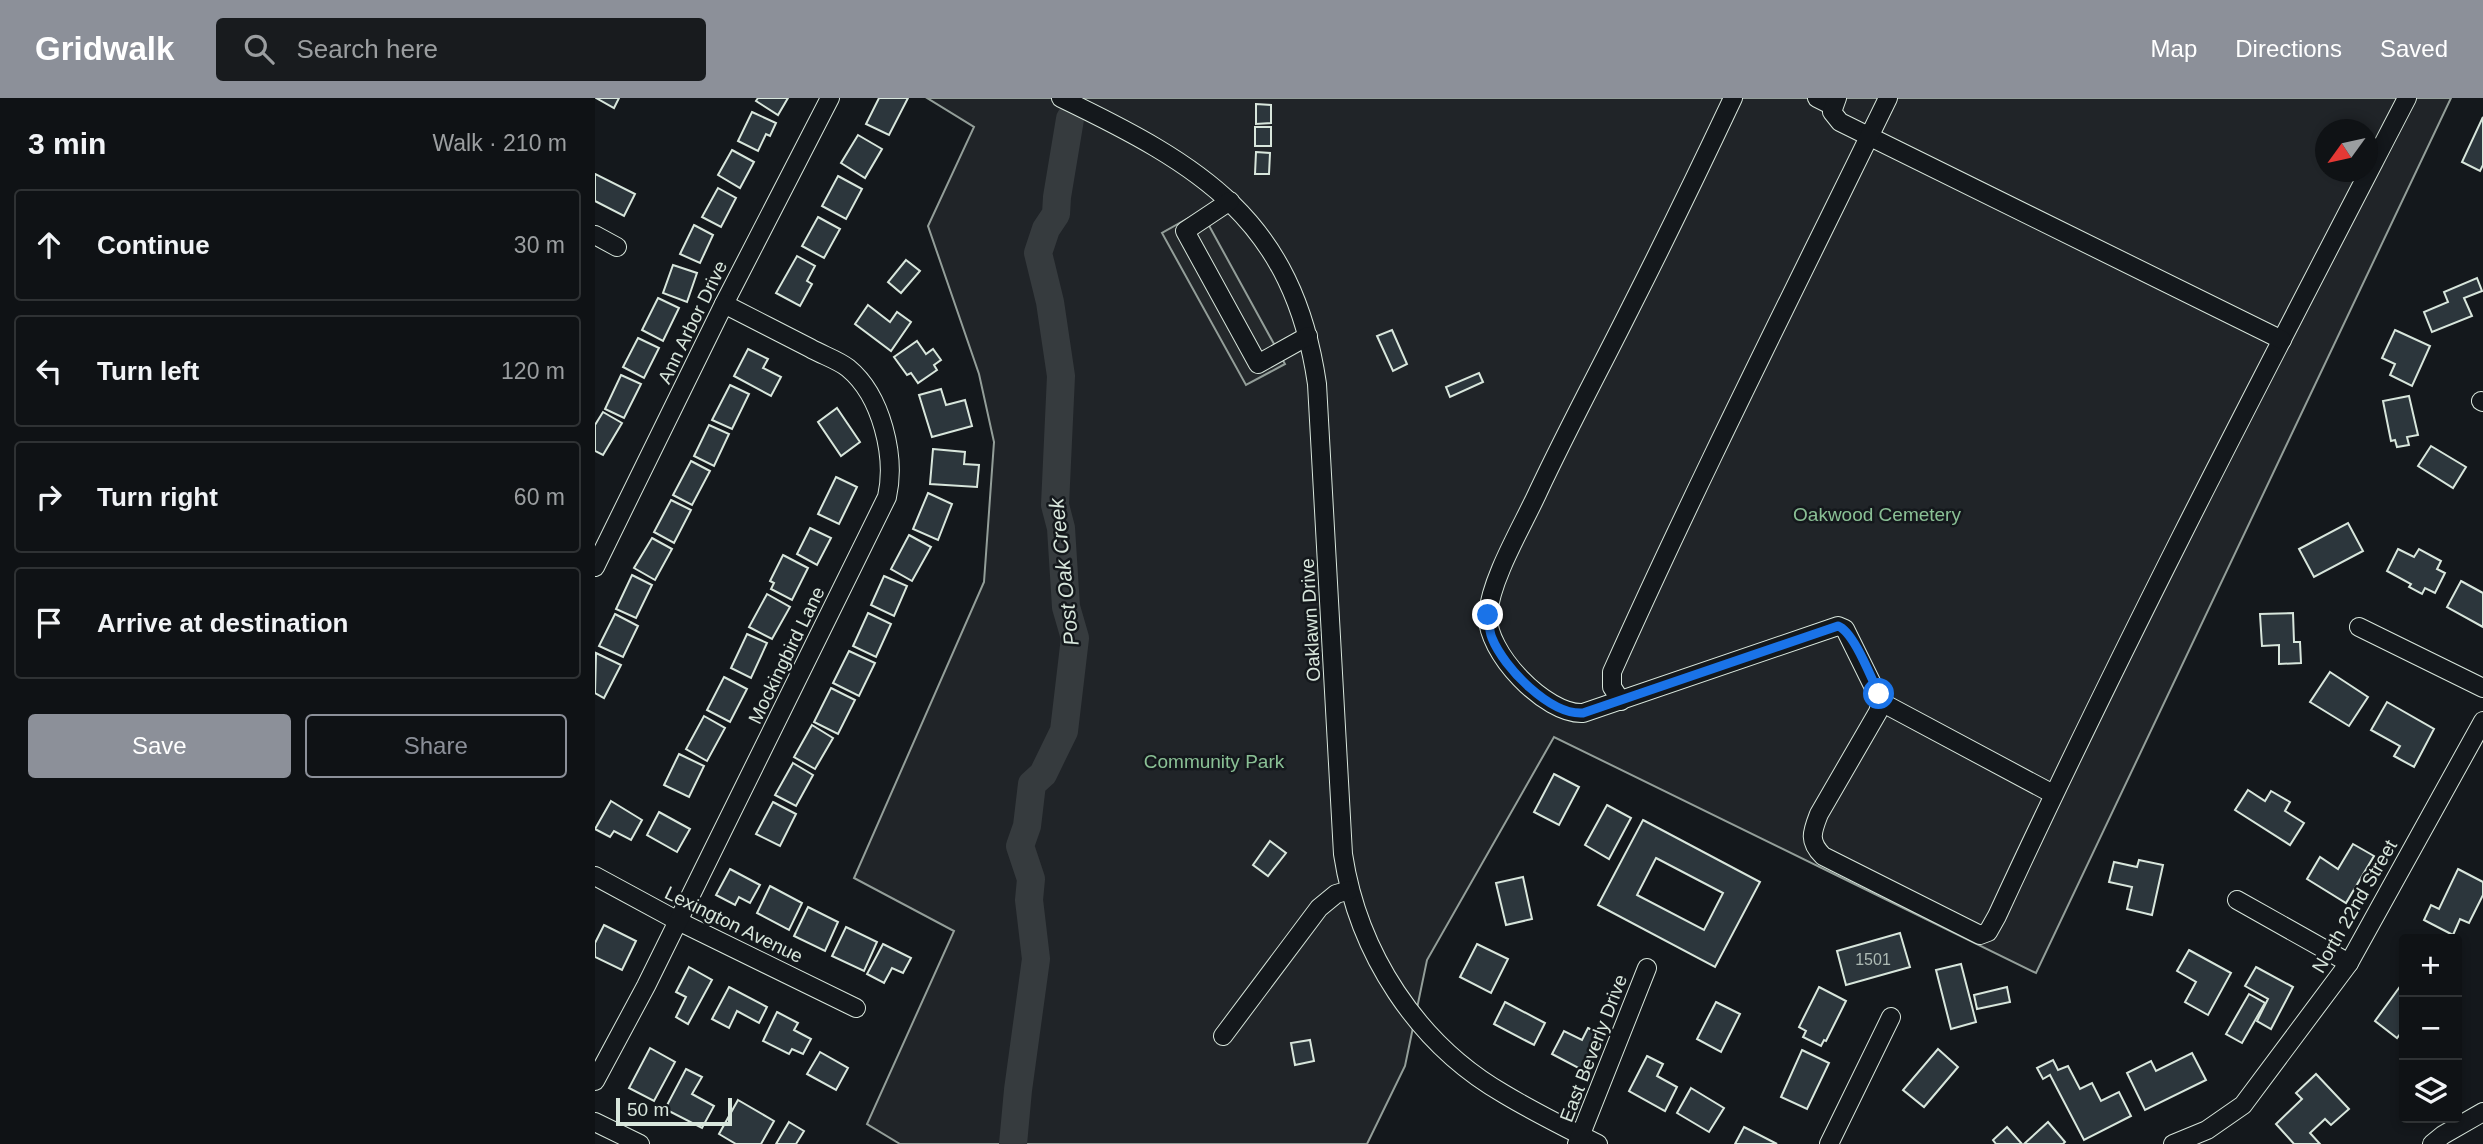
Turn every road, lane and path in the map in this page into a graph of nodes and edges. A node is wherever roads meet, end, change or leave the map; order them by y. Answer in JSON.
{"nodes":[{"id":1,"x":830,"y":98,"type":"edge"},
{"id":2,"x":1061,"y":98,"type":"edge"},
{"id":3,"x":1733,"y":98,"type":"edge"},
{"id":4,"x":1888,"y":98,"type":"edge"},
{"id":5,"x":2407,"y":98,"type":"edge"},
{"id":6,"x":1829,"y":101,"type":"edge"},
{"id":7,"x":1869,"y":137,"type":"junction"},
{"id":8,"x":1230,"y":201,"type":"junction"},
{"id":9,"x":595,"y":235,"type":"edge"},
{"id":10,"x":617,"y":247,"type":"dead end"},
{"id":11,"x":724,"y":304,"type":"junction"},
{"id":12,"x":1308,"y":336,"type":"junction"},
{"id":13,"x":2282,"y":340,"type":"junction"},
{"id":14,"x":595,"y":567,"type":"edge"},
{"id":15,"x":2359,"y":626,"type":"dead end"},
{"id":16,"x":2483,"y":688,"type":"edge"},
{"id":17,"x":1621,"y":701,"type":"junction"},
{"id":18,"x":1881,"y":702,"type":"junction"},
{"id":19,"x":2483,"y":721,"type":"edge"},
{"id":20,"x":2053,"y":794,"type":"junction"},
{"id":21,"x":595,"y":876,"type":"edge"},
{"id":22,"x":1350,"y":890,"type":"junction"},
{"id":23,"x":2237,"y":900,"type":"dead end"},
{"id":24,"x":678,"y":921,"type":"junction"},
{"id":25,"x":2349,"y":962,"type":"junction"},
{"id":26,"x":1647,"y":968,"type":"dead end"},
{"id":27,"x":856,"y":1008,"type":"dead end"},
{"id":28,"x":1891,"y":1017,"type":"dead end"},
{"id":29,"x":1223,"y":1036,"type":"dead end"},
{"id":30,"x":595,"y":1081,"type":"edge"},
{"id":31,"x":2482,"y":1115,"type":"edge"},
{"id":32,"x":595,"y":1122,"type":"edge"},
{"id":33,"x":1579,"y":1140,"type":"edge"},
{"id":34,"x":640,"y":1144,"type":"edge"},
{"id":35,"x":1598,"y":1144,"type":"edge"},
{"id":36,"x":1829,"y":1144,"type":"edge"},
{"id":37,"x":2173,"y":1144,"type":"edge"},
{"id":38,"x":2432,"y":1144,"type":"edge"}],
"edges":[{"from":1,"to":11,"type":"street","name":"Ann Arbor Drive"},
{"from":2,"to":8,"type":"street","name":"Oaklawn Drive"},
{"from":3,"to":17,"type":"street"},
{"from":4,"to":7,"type":"street"},
{"from":5,"to":13,"type":"street"},
{"from":6,"to":7,"type":"street"},
{"from":7,"to":13,"type":"street"},
{"from":7,"to":17,"type":"street"},
{"from":8,"to":12,"type":"street","name":"Oaklawn Drive"},
{"from":8,"to":12,"type":"street"},
{"from":9,"to":10,"type":"street"},
{"from":11,"to":14,"type":"street","name":"Ann Arbor Drive"},
{"from":11,"to":24,"type":"street","name":"Mockingbird Lane"},
{"from":12,"to":22,"type":"street","name":"Oaklawn Drive"},
{"from":13,"to":20,"type":"street"},
{"from":15,"to":16,"type":"street"},
{"from":17,"to":18,"type":"street"},
{"from":18,"to":20,"type":"street"},
{"from":18,"to":20,"type":"street"},
{"from":19,"to":25,"type":"street","name":"North 22nd Street"},
{"from":21,"to":24,"type":"street","name":"Lexington Avenue"},
{"from":22,"to":29,"type":"street"},
{"from":22,"to":33,"type":"street","name":"Oaklawn Drive"},
{"from":23,"to":25,"type":"street"},
{"from":24,"to":27,"type":"street","name":"Lexington Avenue"},
{"from":24,"to":30,"type":"street","name":"Mockingbird Lane"},
{"from":25,"to":37,"type":"street","name":"North 22nd Street"},
{"from":26,"to":33,"type":"street","name":"East Beverly Drive"},
{"from":28,"to":36,"type":"street"},
{"from":31,"to":38,"type":"street"},
{"from":32,"to":34,"type":"street"},
{"from":33,"to":35,"type":"street","name":"Oaklawn Drive"}]}
